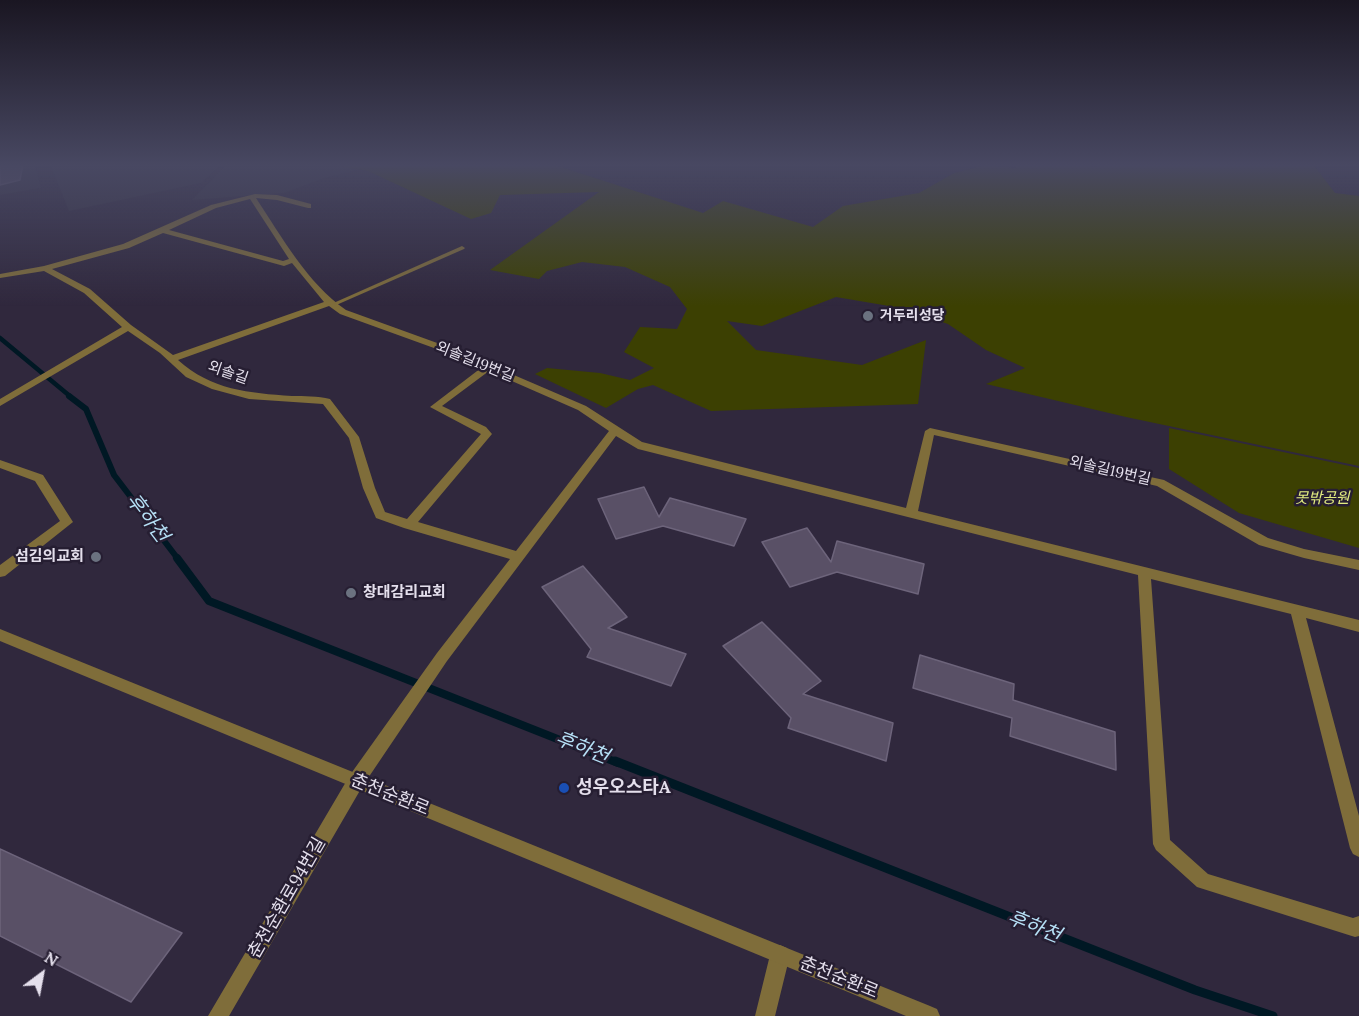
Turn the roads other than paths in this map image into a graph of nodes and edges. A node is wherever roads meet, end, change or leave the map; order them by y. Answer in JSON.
{"nodes":[{"id":1,"x":202,"y":211,"type":"edge"},
{"id":2,"x":262,"y":211,"type":"edge"},
{"id":3,"x":162,"y":230,"type":"junction"},
{"id":4,"x":462,"y":248,"type":"dead end"},
{"id":5,"x":294,"y":260,"type":"junction"},
{"id":6,"x":45,"y":268,"type":"junction"},
{"id":7,"x":0,"y":276,"type":"edge"},
{"id":8,"x":330,"y":304,"type":"junction"},
{"id":9,"x":128,"y":327,"type":"junction"},
{"id":10,"x":171,"y":359,"type":"junction"},
{"id":11,"x":488,"y":367,"type":"junction"},
{"id":12,"x":1,"y":403,"type":"edge"},
{"id":13,"x":614,"y":431,"type":"junction"},
{"id":14,"x":0,"y":464,"type":"edge"},
{"id":15,"x":911,"y":513,"type":"junction"},
{"id":16,"x":408,"y":525,"type":"junction"},
{"id":17,"x":517,"y":556,"type":"junction"},
{"id":18,"x":1359,"y":566,"type":"edge"},
{"id":19,"x":0,"y":572,"type":"edge"},
{"id":20,"x":1143,"y":573,"type":"junction"},
{"id":21,"x":1297,"y":611,"type":"junction"},
{"id":22,"x":1359,"y":626,"type":"edge"},
{"id":23,"x":0,"y":634,"type":"edge"},
{"id":24,"x":356,"y":781,"type":"junction"},
{"id":25,"x":1359,"y":848,"type":"edge"},
{"id":26,"x":1359,"y":926,"type":"edge"},
{"id":27,"x":780,"y":954,"type":"junction"},
{"id":28,"x":218,"y":1016,"type":"edge"},
{"id":29,"x":765,"y":1016,"type":"edge"},
{"id":30,"x":930,"y":1016,"type":"edge"}],
"edges":[{"from":1,"to":3,"type":"street"},
{"from":2,"to":5,"type":"street","name":"외솔길19번길"},
{"from":3,"to":5,"type":"street"},
{"from":3,"to":6,"type":"street"},
{"from":4,"to":8,"type":"lane"},
{"from":5,"to":8,"type":"street","name":"외솔길19번길"},
{"from":6,"to":7,"type":"street"},
{"from":6,"to":9,"type":"street","name":"외솔길"},
{"from":8,"to":10,"type":"street"},
{"from":8,"to":11,"type":"street","name":"외솔길19번길"},
{"from":9,"to":10,"type":"street","name":"외솔길"},
{"from":9,"to":12,"type":"street"},
{"from":10,"to":16,"type":"street","name":"외솔길"},
{"from":11,"to":13,"type":"street","name":"외솔길19번길"},
{"from":11,"to":16,"type":"street"},
{"from":13,"to":15,"type":"street","name":"외솔길19번길"},
{"from":13,"to":17,"type":"street"},
{"from":14,"to":19,"type":"street"},
{"from":15,"to":18,"type":"street","name":"외솔길19번길"},
{"from":15,"to":20,"type":"street","name":"외솔길19번길"},
{"from":16,"to":17,"type":"street","name":"외솔길"},
{"from":17,"to":24,"type":"street"},
{"from":20,"to":21,"type":"street","name":"외솔길19번길"},
{"from":20,"to":26,"type":"street"},
{"from":21,"to":22,"type":"street","name":"외솔길19번길"},
{"from":21,"to":25,"type":"street"},
{"from":23,"to":24,"type":"street","name":"춘천순환로"},
{"from":24,"to":27,"type":"street","name":"춘천순환로"},
{"from":24,"to":28,"type":"street","name":"춘천순환로94번길"},
{"from":27,"to":29,"type":"street","name":"춘천순환로"},
{"from":27,"to":30,"type":"street","name":"춘천순환로"}]}
